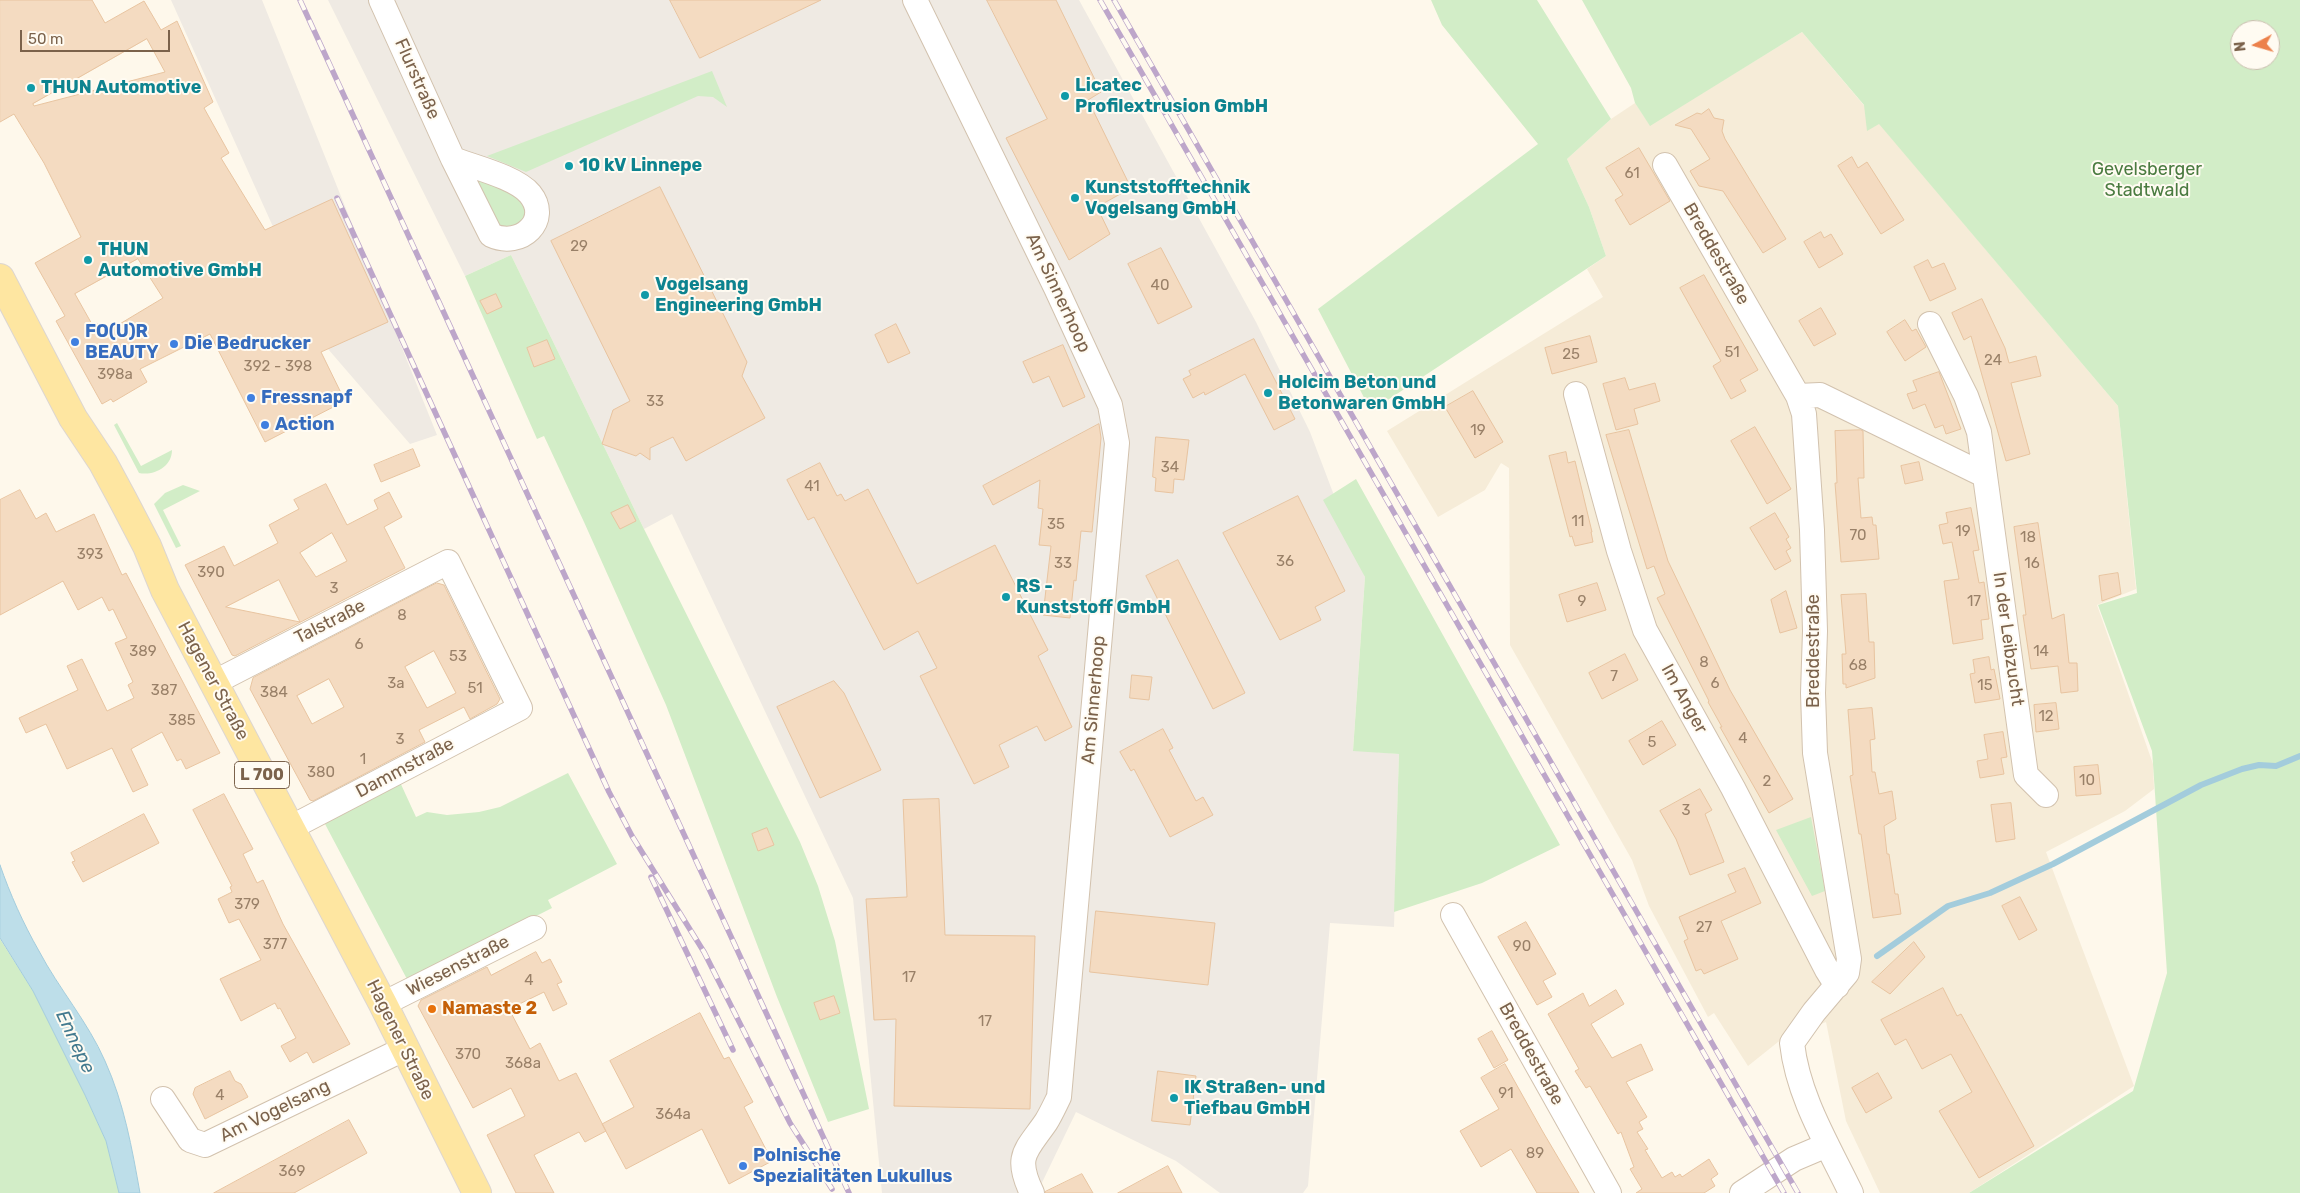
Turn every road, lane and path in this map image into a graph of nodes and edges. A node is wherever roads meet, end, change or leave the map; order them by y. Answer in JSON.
{"nodes":[{"id":1,"x":381,"y":0,"type":"edge"},
{"id":2,"x":916,"y":0,"type":"edge"},
{"id":3,"x":453,"y":159,"type":"dead end"},
{"id":4,"x":1665,"y":165,"type":"dead end"},
{"id":5,"x":0,"y":278,"type":"edge"},
{"id":6,"x":1930,"y":324,"type":"dead end"},
{"id":7,"x":1576,"y":394,"type":"dead end"},
{"id":8,"x":1798,"y":396,"type":"junction"},
{"id":9,"x":1984,"y":475,"type":"junction"},
{"id":10,"x":213,"y":683,"type":"junction"},
{"id":11,"x":520,"y":708,"type":"joint"},
{"id":12,"x":2046,"y":795,"type":"dead end"},
{"id":13,"x":290,"y":828,"type":"junction"},
{"id":14,"x":1453,"y":915,"type":"dead end"},
{"id":15,"x":534,"y":928,"type":"dead end"},
{"id":16,"x":1837,"y":986,"type":"junction"},
{"id":17,"x":383,"y":1004,"type":"junction"},
{"id":18,"x":404,"y":1049,"type":"junction"},
{"id":19,"x":163,"y":1099,"type":"dead end"},
{"id":20,"x":1827,"y":1145,"type":"junction"},
{"id":21,"x":477,"y":1193,"type":"edge"},
{"id":22,"x":1032,"y":1193,"type":"edge"},
{"id":23,"x":1609,"y":1193,"type":"edge"},
{"id":24,"x":1742,"y":1193,"type":"edge"},
{"id":25,"x":1851,"y":1193,"type":"edge"}],
"edges":[{"from":1,"to":3,"type":"street","name":"Flurstraße"},
{"from":2,"to":22,"type":"street","name":"Am Sinnerhoop"},
{"from":4,"to":8,"type":"street","name":"Breddestraße"},
{"from":5,"to":10,"type":"main road","name":"Hagener Straße","number":"L 700"},
{"from":6,"to":9,"type":"street","name":"In der Leibzucht"},
{"from":7,"to":16,"type":"street","name":"Im Anger"},
{"from":8,"to":9,"type":"street"},
{"from":8,"to":16,"type":"street","name":"Breddestraße"},
{"from":9,"to":12,"type":"street","name":"In der Leibzucht"},
{"from":10,"to":11,"type":"street","name":"Talstraße"},
{"from":10,"to":13,"type":"main road","name":"Hagener Straße","number":"L 700"},
{"from":11,"to":13,"type":"street","name":"Dammstraße"},
{"from":13,"to":17,"type":"main road","name":"Hagener Straße","number":"L 700"},
{"from":14,"to":23,"type":"street","name":"Breddestraße"},
{"from":15,"to":17,"type":"street","name":"Wiesenstraße"},
{"from":16,"to":20,"type":"street","name":"Breddestraße"},
{"from":17,"to":18,"type":"main road","name":"Hagener Straße","number":"L 700"},
{"from":18,"to":19,"type":"street","name":"Am Vogelsang"},
{"from":18,"to":21,"type":"main road","name":"Hagener Straße","number":"L 700"},
{"from":20,"to":24,"type":"street"},
{"from":20,"to":25,"type":"street","name":"Breddestraße"}]}
